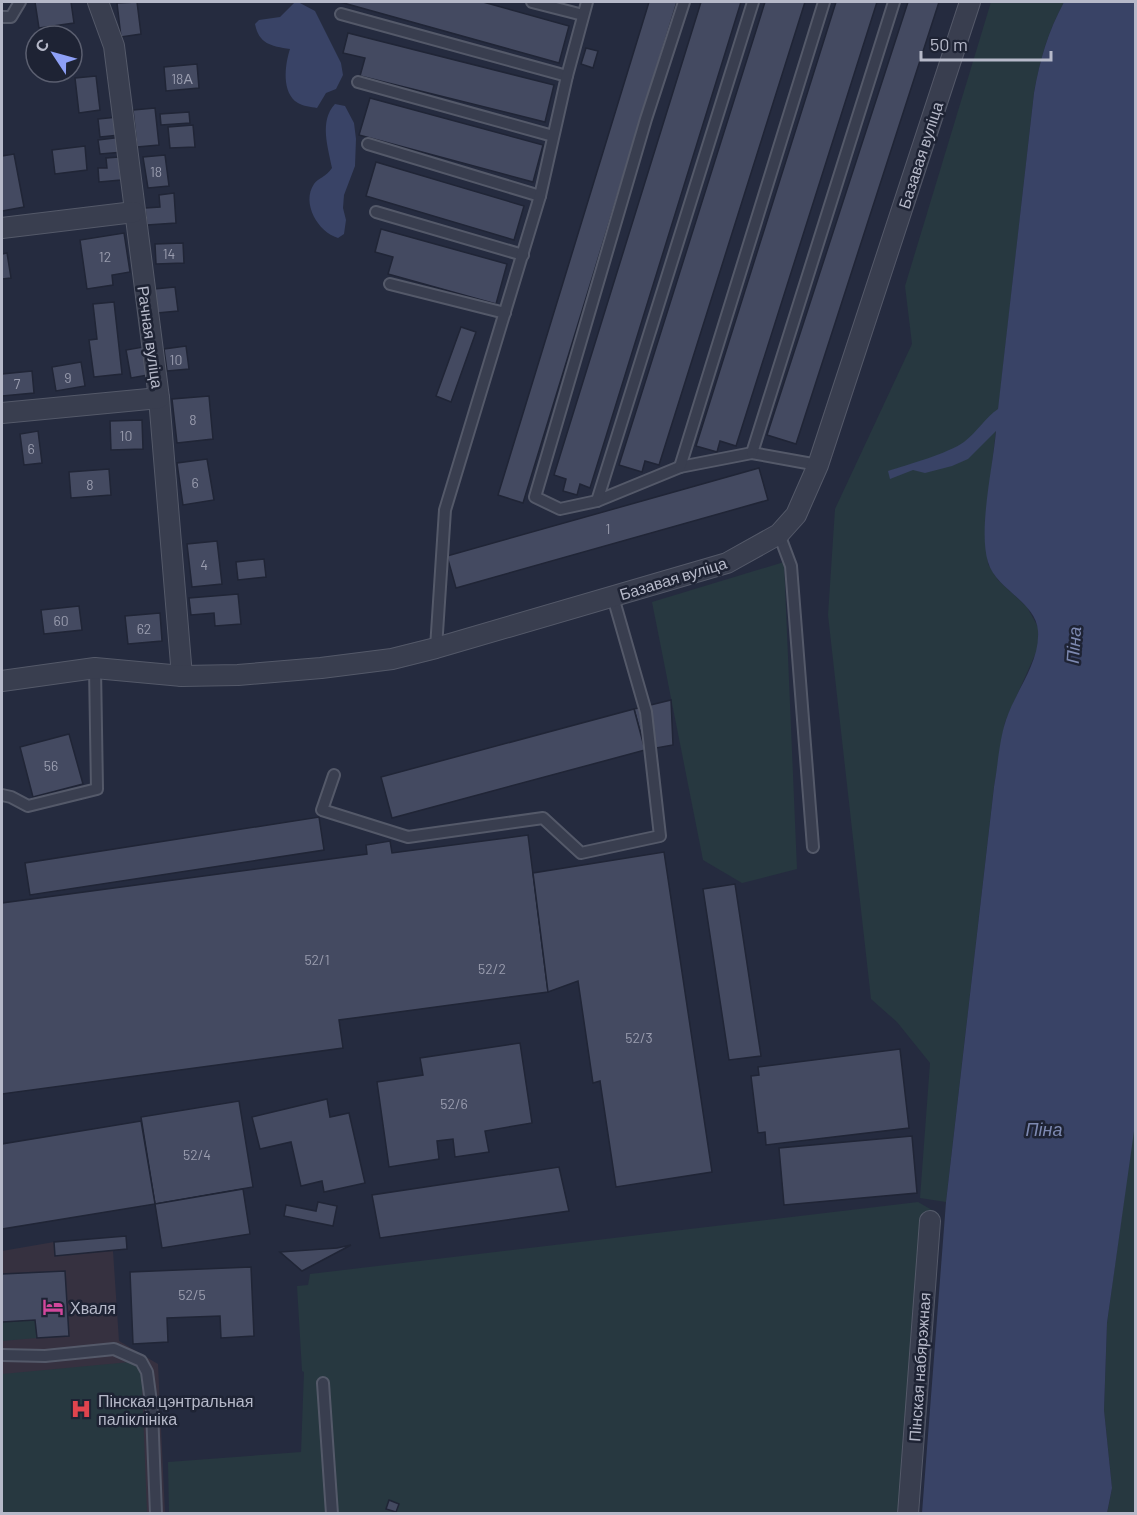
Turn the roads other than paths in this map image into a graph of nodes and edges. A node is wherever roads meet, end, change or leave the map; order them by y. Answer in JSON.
{"nodes":[{"id":1,"x":21,"y":2,"type":"edge"},
{"id":2,"x":98,"y":2,"type":"edge"},
{"id":3,"x":532,"y":2,"type":"edge"},
{"id":4,"x":587,"y":2,"type":"edge"},
{"id":5,"x":684,"y":2,"type":"edge"},
{"id":6,"x":753,"y":2,"type":"edge"},
{"id":7,"x":824,"y":2,"type":"edge"},
{"id":8,"x":894,"y":2,"type":"edge"},
{"id":9,"x":970,"y":2,"type":"edge"},
{"id":10,"x":341,"y":15,"type":"dead end"},
{"id":11,"x":583,"y":15,"type":"junction"},
{"id":12,"x":2,"y":17,"type":"edge"},
{"id":13,"x":567,"y":76,"type":"junction"},
{"id":14,"x":358,"y":82,"type":"dead end"},
{"id":15,"x":553,"y":136,"type":"junction"},
{"id":16,"x":368,"y":144,"type":"dead end"},
{"id":17,"x":540,"y":196,"type":"junction"},
{"id":18,"x":134,"y":212,"type":"junction"},
{"id":19,"x":376,"y":212,"type":"dead end"},
{"id":20,"x":2,"y":228,"type":"edge"},
{"id":21,"x":523,"y":255,"type":"junction"},
{"id":22,"x":390,"y":284,"type":"dead end"},
{"id":23,"x":505,"y":313,"type":"junction"},
{"id":24,"x":159,"y":398,"type":"junction"},
{"id":25,"x":2,"y":413,"type":"edge"},
{"id":26,"x":752,"y":453,"type":"junction"},
{"id":27,"x":818,"y":465,"type":"junction"},
{"id":28,"x":680,"y":467,"type":"junction"},
{"id":29,"x":597,"y":501,"type":"junction"},
{"id":30,"x":779,"y":534,"type":"junction"},
{"id":31,"x":613,"y":597,"type":"junction"},
{"id":32,"x":436,"y":648,"type":"junction"},
{"id":33,"x":95,"y":668,"type":"junction"},
{"id":34,"x":182,"y":676,"type":"junction"},
{"id":35,"x":2,"y":681,"type":"edge"},
{"id":36,"x":334,"y":775,"type":"dead end"},
{"id":37,"x":2,"y":795,"type":"edge"},
{"id":38,"x":813,"y":847,"type":"dead end"},
{"id":39,"x":930,"y":1221,"type":"dead end"},
{"id":40,"x":2,"y":1356,"type":"edge"},
{"id":41,"x":323,"y":1383,"type":"dead end"},
{"id":42,"x":156,"y":1514,"type":"edge"},
{"id":43,"x":332,"y":1514,"type":"edge"},
{"id":44,"x":908,"y":1514,"type":"edge"}],
"edges":[{"from":1,"to":12,"type":"lane"},
{"from":2,"to":18,"type":"street","name":"Рачная вуліца"},
{"from":3,"to":11,"type":"lane"},
{"from":4,"to":11,"type":"lane"},
{"from":5,"to":29,"type":"lane"},
{"from":6,"to":29,"type":"lane"},
{"from":7,"to":28,"type":"lane"},
{"from":8,"to":26,"type":"lane"},
{"from":9,"to":27,"type":"street","name":"Базавая вуліца"},
{"from":10,"to":13,"type":"lane"},
{"from":11,"to":13,"type":"lane"},
{"from":13,"to":15,"type":"lane"},
{"from":14,"to":15,"type":"lane"},
{"from":15,"to":17,"type":"lane"},
{"from":16,"to":17,"type":"lane"},
{"from":17,"to":21,"type":"lane"},
{"from":18,"to":20,"type":"street"},
{"from":18,"to":24,"type":"street","name":"Рачная вуліца"},
{"from":19,"to":21,"type":"lane"},
{"from":21,"to":23,"type":"lane"},
{"from":22,"to":23,"type":"lane"},
{"from":23,"to":32,"type":"lane"},
{"from":24,"to":25,"type":"street"},
{"from":24,"to":34,"type":"street","name":"Рачная вуліца"},
{"from":26,"to":27,"type":"lane"},
{"from":26,"to":28,"type":"lane"},
{"from":27,"to":30,"type":"street","name":"Базавая вуліца"},
{"from":28,"to":29,"type":"lane"},
{"from":30,"to":31,"type":"street","name":"Базавая вуліца"},
{"from":30,"to":38,"type":"lane"},
{"from":31,"to":32,"type":"street","name":"Базавая вуліца"},
{"from":31,"to":36,"type":"lane"},
{"from":32,"to":34,"type":"street","name":"Базавая вуліца"},
{"from":33,"to":34,"type":"street","name":"Базавая вуліца"},
{"from":33,"to":35,"type":"street","name":"Базавая вуліца"},
{"from":33,"to":37,"type":"lane"},
{"from":39,"to":44,"type":"street","name":"Пінская набярэжная"},
{"from":40,"to":42,"type":"lane"},
{"from":41,"to":43,"type":"lane"}]}
